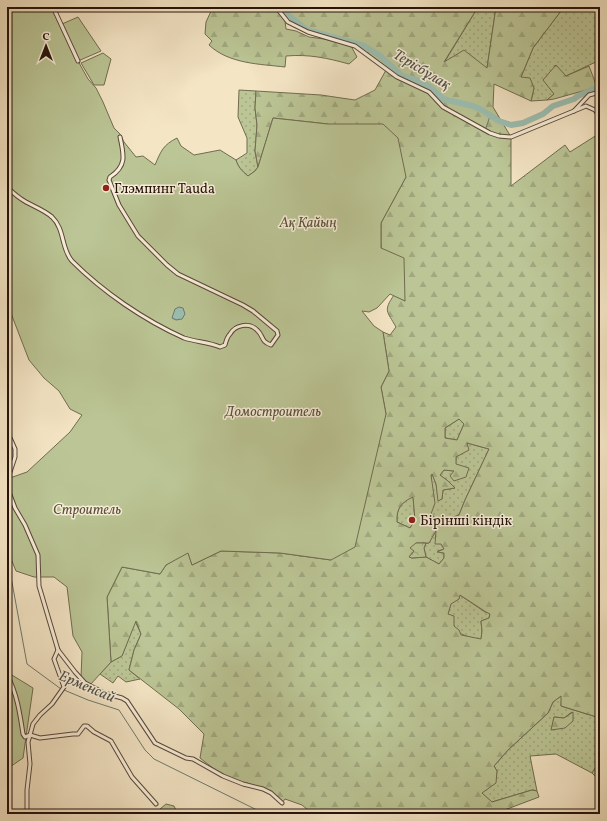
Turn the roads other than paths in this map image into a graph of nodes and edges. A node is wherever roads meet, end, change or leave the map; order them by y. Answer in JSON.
{"nodes":[{"id":1,"x":53,"y":7,"type":"edge"},
{"id":2,"x":276,"y":7,"type":"edge"},
{"id":3,"x":78,"y":60,"type":"dead end"},
{"id":4,"x":600,"y":92,"type":"edge"},
{"id":5,"x":573,"y":112,"type":"junction"},
{"id":6,"x":600,"y":117,"type":"edge"},
{"id":7,"x":120,"y":137,"type":"dead end"},
{"id":8,"x":7,"y":187,"type":"edge"},
{"id":9,"x":7,"y":431,"type":"edge"},
{"id":10,"x":58,"y":650,"type":"junction"},
{"id":11,"x":7,"y":675,"type":"edge"},
{"id":12,"x":30,"y":735,"type":"junction"},
{"id":13,"x":282,"y":803,"type":"dead end"},
{"id":14,"x":156,"y":804,"type":"dead end"},
{"id":15,"x":27,"y":814,"type":"edge"}],
"edges":[{"from":1,"to":3,"type":"street"},
{"from":2,"to":5,"type":"street"},
{"from":4,"to":5,"type":"street"},
{"from":5,"to":6,"type":"street"},
{"from":7,"to":8,"type":"street"},
{"from":9,"to":10,"type":"street"},
{"from":10,"to":12,"type":"street"},
{"from":10,"to":13,"type":"street"},
{"from":11,"to":12,"type":"street"},
{"from":12,"to":14,"type":"street"},
{"from":12,"to":15,"type":"street"}]}
